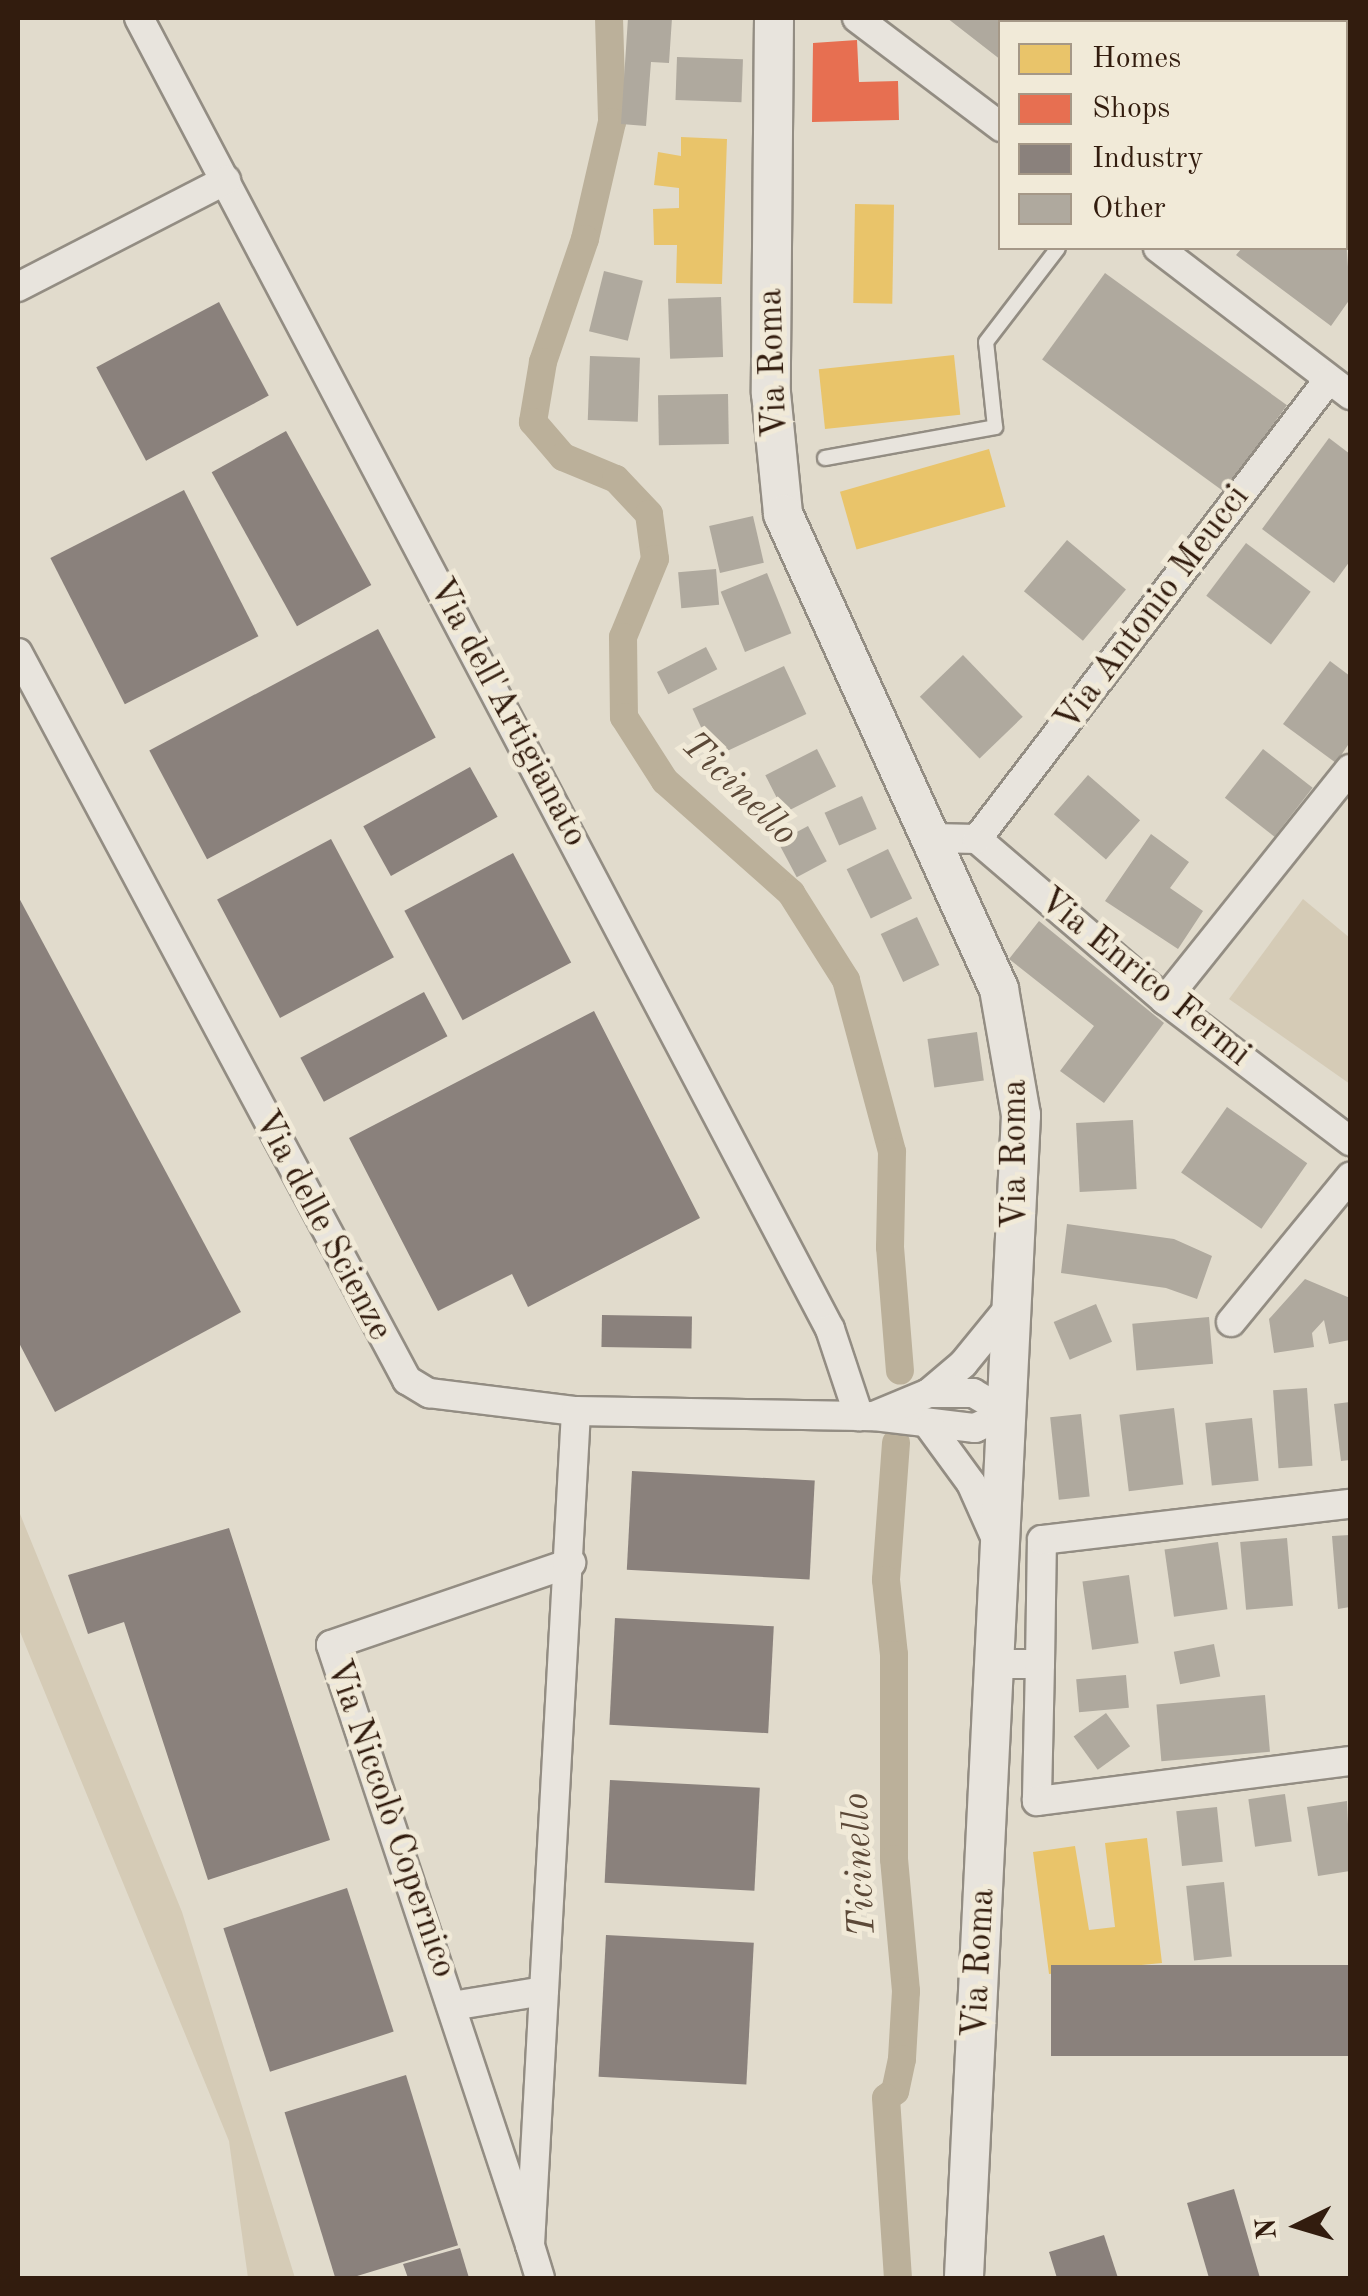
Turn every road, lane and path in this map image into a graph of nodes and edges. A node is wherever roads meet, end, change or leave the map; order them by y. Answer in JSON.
{"nodes":[{"id":1,"x":139,"y":18,"type":"edge"},
{"id":2,"x":774,"y":18,"type":"edge"},
{"id":3,"x":858,"y":18,"type":"edge"},
{"id":4,"x":998,"y":125,"type":"edge"},
{"id":5,"x":226,"y":180,"type":"junction"},
{"id":6,"x":1056,"y":250,"type":"edge"},
{"id":7,"x":1161,"y":250,"type":"edge"},
{"id":8,"x":18,"y":288,"type":"edge"},
{"id":9,"x":1340,"y":387,"type":"edge"},
{"id":10,"x":825,"y":458,"type":"dead end"},
{"id":11,"x":18,"y":653,"type":"edge"},
{"id":12,"x":1350,"y":770,"type":"edge"},
{"id":13,"x":932,"y":838,"type":"junction"},
{"id":14,"x":977,"y":839,"type":"junction"},
{"id":15,"x":1165,"y":1000,"type":"junction"},
{"id":16,"x":1350,"y":1141,"type":"edge"},
{"id":17,"x":1350,"y":1177,"type":"edge"},
{"id":18,"x":1013,"y":1303,"type":"junction"},
{"id":19,"x":1231,"y":1322,"type":"dead end"},
{"id":20,"x":929,"y":1393,"type":"junction"},
{"id":21,"x":576,"y":1410,"type":"junction"},
{"id":22,"x":1007,"y":1414,"type":"junction"},
{"id":23,"x":866,"y":1416,"type":"junction"},
{"id":24,"x":930,"y":1427,"type":"junction"},
{"id":25,"x":1350,"y":1504,"type":"edge"},
{"id":26,"x":1001,"y":1550,"type":"junction"},
{"id":27,"x":571,"y":1563,"type":"junction"},
{"id":28,"x":996,"y":1664,"type":"junction"},
{"id":29,"x":1040,"y":1664,"type":"junction"},
{"id":30,"x":1350,"y":1761,"type":"edge"},
{"id":31,"x":544,"y":1991,"type":"junction"},
{"id":32,"x":452,"y":2006,"type":"junction"},
{"id":33,"x":530,"y":2245,"type":"junction"},
{"id":34,"x":540,"y":2278,"type":"edge"},
{"id":35,"x":964,"y":2278,"type":"edge"}],
"edges":[{"from":1,"to":5,"type":"street","name":"Via dell'Artigianato"},
{"from":2,"to":13,"type":"street","name":"Via Roma"},
{"from":3,"to":4,"type":"street"},
{"from":5,"to":8,"type":"street"},
{"from":5,"to":23,"type":"street","name":"Via dell'Artigianato"},
{"from":6,"to":10,"type":"lane"},
{"from":7,"to":9,"type":"street"},
{"from":9,"to":14,"type":"street","name":"Via Antonio Meucci"},
{"from":11,"to":21,"type":"street","name":"Via delle Scienze"},
{"from":12,"to":15,"type":"street"},
{"from":13,"to":14,"type":"street"},
{"from":13,"to":18,"type":"street","name":"Via Roma"},
{"from":14,"to":15,"type":"street","name":"Via Enrico Fermi"},
{"from":15,"to":16,"type":"street","name":"Via Enrico Fermi"},
{"from":17,"to":19,"type":"street"},
{"from":18,"to":20,"type":"street","name":"Via delle Scienze"},
{"from":18,"to":22,"type":"street","name":"Via Roma"},
{"from":20,"to":22,"type":"street","name":"Via delle Scienze"},
{"from":20,"to":23,"type":"street","name":"Via delle Scienze"},
{"from":21,"to":23,"type":"street","name":"Via delle Scienze"},
{"from":21,"to":27,"type":"street","name":"Via Niccolò Copernico"},
{"from":22,"to":24,"type":"street","name":"Via delle Scienze"},
{"from":22,"to":26,"type":"street","name":"Via Roma"},
{"from":23,"to":24,"type":"street","name":"Via delle Scienze"},
{"from":24,"to":26,"type":"street"},
{"from":25,"to":29,"type":"street"},
{"from":26,"to":28,"type":"street","name":"Via Roma"},
{"from":27,"to":31,"type":"street","name":"Via Niccolò Copernico"},
{"from":27,"to":32,"type":"street","name":"Via Niccolò Copernico"},
{"from":28,"to":29,"type":"street"},
{"from":28,"to":35,"type":"street","name":"Via Roma"},
{"from":29,"to":30,"type":"street"},
{"from":31,"to":32,"type":"street","name":"Via Niccolò Copernico"},
{"from":31,"to":33,"type":"street","name":"Via Niccolò Copernico"},
{"from":32,"to":33,"type":"street","name":"Via Niccolò Copernico"},
{"from":33,"to":34,"type":"street","name":"Via Niccolò Copernico"}]}
